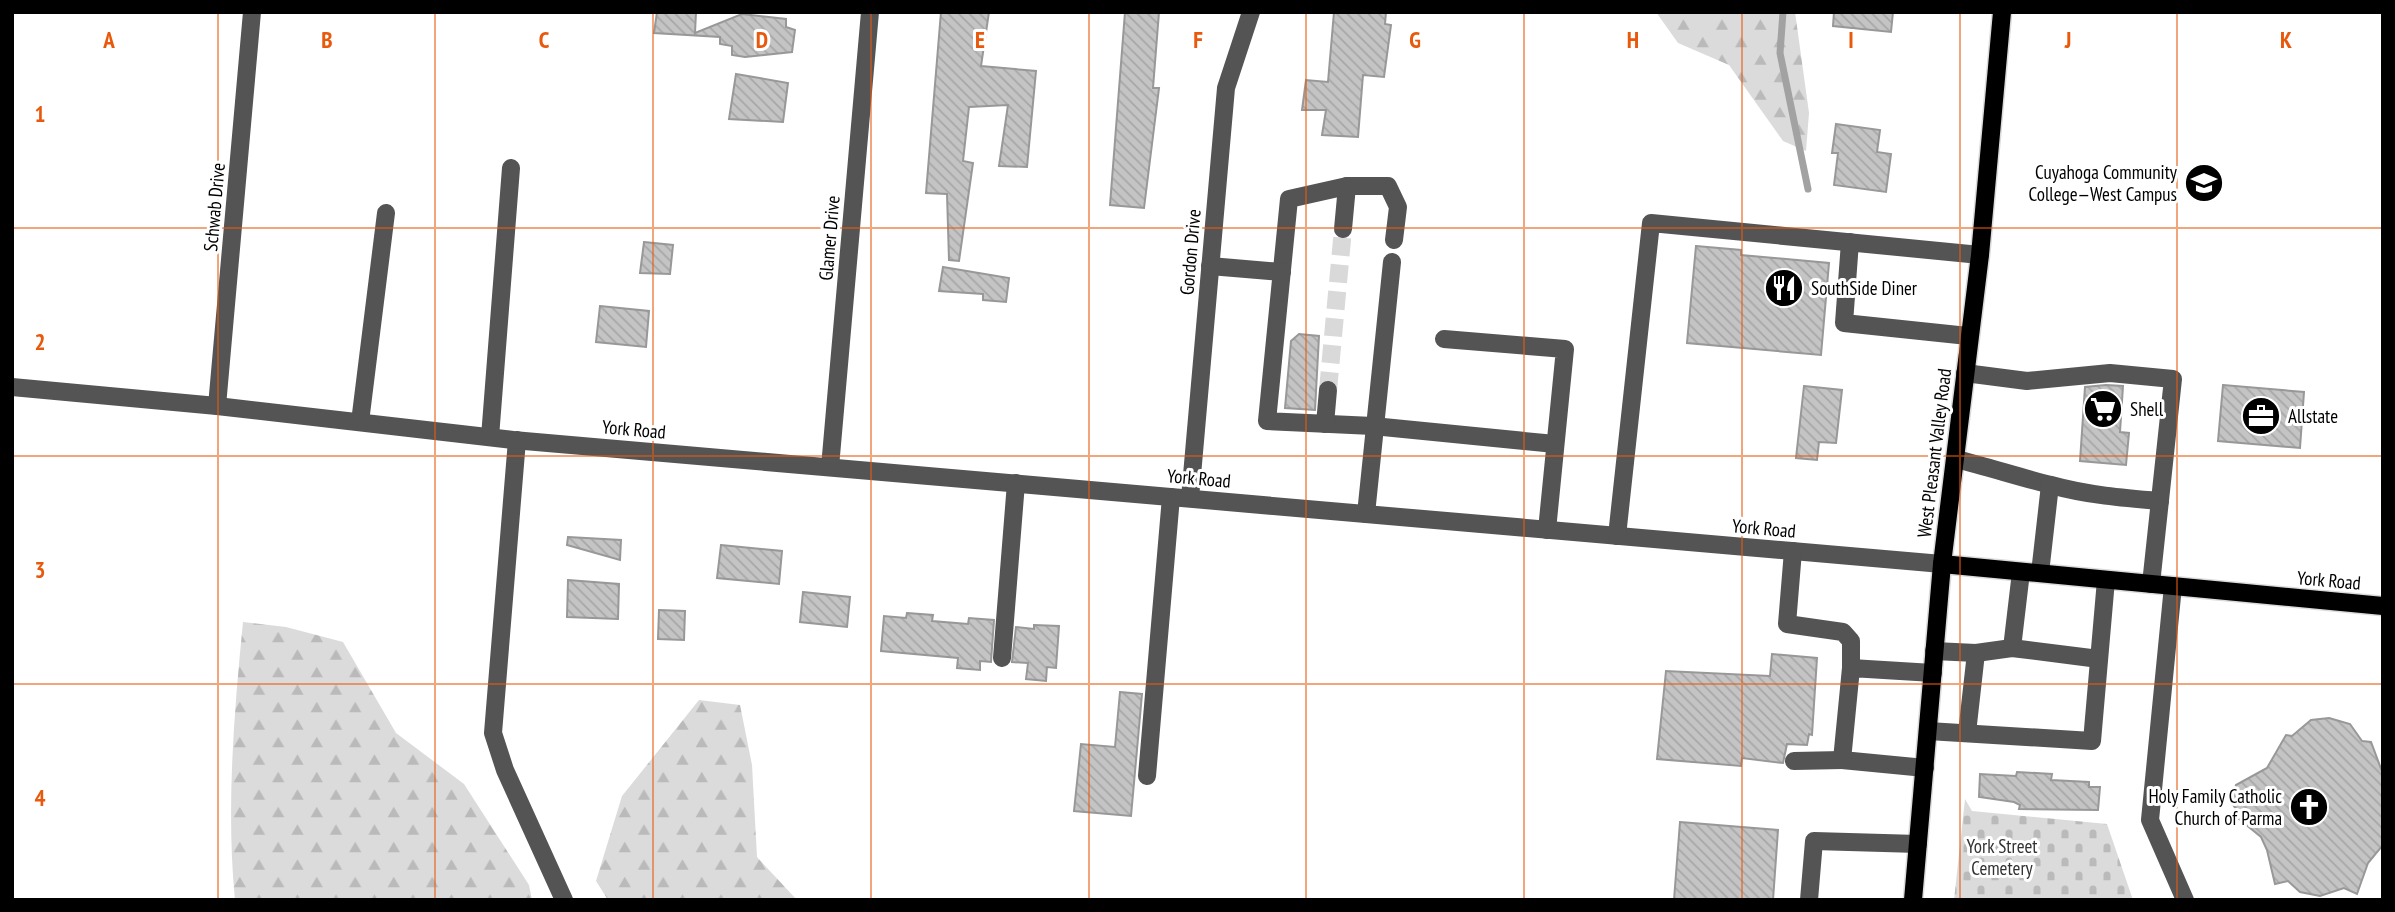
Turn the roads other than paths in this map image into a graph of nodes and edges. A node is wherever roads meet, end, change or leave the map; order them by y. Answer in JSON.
{"nodes":[{"id":1,"x":252,"y":12,"type":"edge"},
{"id":2,"x":870,"y":12,"type":"edge"},
{"id":3,"x":1251,"y":12,"type":"edge"},
{"id":4,"x":2002,"y":12,"type":"edge"},
{"id":5,"x":511,"y":168,"type":"dead end"},
{"id":6,"x":1348,"y":186,"type":"junction"},
{"id":7,"x":386,"y":213,"type":"dead end"},
{"id":8,"x":1343,"y":229,"type":"tunnel mouth"},
{"id":9,"x":1394,"y":240,"type":"dead end"},
{"id":10,"x":1850,"y":242,"type":"junction"},
{"id":11,"x":1980,"y":255,"type":"junction"},
{"id":12,"x":1392,"y":262,"type":"dead end"},
{"id":13,"x":1210,"y":266,"type":"junction"},
{"id":14,"x":1282,"y":272,"type":"junction"},
{"id":15,"x":1968,"y":336,"type":"junction"},
{"id":16,"x":1444,"y":339,"type":"dead end"},
{"id":17,"x":1965,"y":373,"type":"junction"},
{"id":18,"x":12,"y":387,"type":"edge"},
{"id":19,"x":1328,"y":390,"type":"tunnel mouth"},
{"id":20,"x":217,"y":405,"type":"junction"},
{"id":21,"x":360,"y":422,"type":"junction"},
{"id":22,"x":1325,"y":424,"type":"junction"},
{"id":23,"x":1373,"y":426,"type":"junction"},
{"id":24,"x":490,"y":437,"type":"junction"},
{"id":25,"x":517,"y":440,"type":"junction"},
{"id":26,"x":1555,"y":444,"type":"junction"},
{"id":27,"x":1956,"y":459,"type":"junction"},
{"id":28,"x":830,"y":467,"type":"junction"},
{"id":29,"x":1016,"y":483,"type":"junction"},
{"id":30,"x":2050,"y":485,"type":"junction"},
{"id":31,"x":1171,"y":497,"type":"junction"},
{"id":32,"x":1190,"y":498,"type":"junction"},
{"id":33,"x":2160,"y":501,"type":"junction"},
{"id":34,"x":1366,"y":514,"type":"junction"},
{"id":35,"x":1547,"y":530,"type":"junction"},
{"id":36,"x":1617,"y":536,"type":"junction"},
{"id":37,"x":1793,"y":551,"type":"junction"},
{"id":38,"x":1942,"y":564,"type":"junction"},
{"id":39,"x":2021,"y":572,"type":"junction"},
{"id":40,"x":2040,"y":573,"type":"junction"},
{"id":41,"x":2106,"y":580,"type":"junction"},
{"id":42,"x":2151,"y":584,"type":"junction"},
{"id":43,"x":2173,"y":586,"type":"junction"},
{"id":44,"x":2383,"y":606,"type":"edge"},
{"id":45,"x":2012,"y":648,"type":"junction"},
{"id":46,"x":1934,"y":651,"type":"junction"},
{"id":47,"x":1976,"y":653,"type":"junction"},
{"id":48,"x":1002,"y":658,"type":"dead end"},
{"id":49,"x":2099,"y":659,"type":"junction"},
{"id":50,"x":1851,"y":668,"type":"junction"},
{"id":51,"x":1933,"y":673,"type":"junction"},
{"id":52,"x":1928,"y":731,"type":"junction"},
{"id":53,"x":1967,"y":733,"type":"junction"},
{"id":54,"x":1842,"y":760,"type":"junction"},
{"id":55,"x":1794,"y":761,"type":"dead end"},
{"id":56,"x":1925,"y":768,"type":"junction"},
{"id":57,"x":1147,"y":776,"type":"dead end"},
{"id":58,"x":1918,"y":844,"type":"junction"},
{"id":59,"x":564,"y":900,"type":"edge"},
{"id":60,"x":1809,"y":900,"type":"edge"},
{"id":61,"x":1913,"y":900,"type":"edge"},
{"id":62,"x":2185,"y":900,"type":"edge"}],
"edges":[{"from":1,"to":20,"type":"street","name":"Schwab Drive"},
{"from":2,"to":28,"type":"street","name":"Glamer Drive"},
{"from":3,"to":13,"type":"street","name":"Gordon Drive"},
{"from":4,"to":11,"type":"main road","name":"West Pleasant Valley Road"},
{"from":5,"to":24,"type":"street"},
{"from":6,"to":8,"type":"street"},
{"from":6,"to":9,"type":"street"},
{"from":6,"to":14,"type":"street"},
{"from":7,"to":21,"type":"street"},
{"from":10,"to":11,"type":"street"},
{"from":10,"to":15,"type":"street"},
{"from":10,"to":36,"type":"street"},
{"from":11,"to":15,"type":"main road","name":"West Pleasant Valley Road"},
{"from":12,"to":23,"type":"street"},
{"from":13,"to":14,"type":"street"},
{"from":13,"to":32,"type":"street","name":"Gordon Drive"},
{"from":14,"to":22,"type":"street"},
{"from":15,"to":17,"type":"main road","name":"West Pleasant Valley Road"},
{"from":16,"to":26,"type":"street"},
{"from":17,"to":27,"type":"main road","name":"West Pleasant Valley Road"},
{"from":17,"to":33,"type":"street"},
{"from":18,"to":20,"type":"street","name":"York Road"},
{"from":19,"to":22,"type":"street"},
{"from":20,"to":21,"type":"street","name":"York Road"},
{"from":21,"to":24,"type":"street","name":"York Road"},
{"from":22,"to":23,"type":"street"},
{"from":23,"to":26,"type":"street"},
{"from":23,"to":34,"type":"street"},
{"from":24,"to":25,"type":"street","name":"York Road"},
{"from":25,"to":28,"type":"street","name":"York Road"},
{"from":25,"to":59,"type":"street"},
{"from":26,"to":35,"type":"street"},
{"from":27,"to":30,"type":"street"},
{"from":27,"to":38,"type":"main road","name":"West Pleasant Valley Road"},
{"from":28,"to":29,"type":"street","name":"York Road"},
{"from":29,"to":31,"type":"street","name":"York Road"},
{"from":29,"to":48,"type":"street"},
{"from":30,"to":33,"type":"street"},
{"from":30,"to":40,"type":"street"},
{"from":31,"to":32,"type":"street","name":"York Road"},
{"from":31,"to":57,"type":"street"},
{"from":32,"to":34,"type":"street","name":"York Road"},
{"from":33,"to":42,"type":"street"},
{"from":34,"to":35,"type":"street","name":"York Road"},
{"from":35,"to":36,"type":"street","name":"York Road"},
{"from":36,"to":37,"type":"street","name":"York Road"},
{"from":37,"to":38,"type":"street","name":"York Road"},
{"from":37,"to":50,"type":"street"},
{"from":38,"to":39,"type":"main road","name":"York Road"},
{"from":38,"to":46,"type":"main road","name":"West Pleasant Valley Road"},
{"from":39,"to":40,"type":"main road","name":"York Road"},
{"from":39,"to":45,"type":"street"},
{"from":40,"to":41,"type":"main road","name":"York Road"},
{"from":41,"to":42,"type":"main road","name":"York Road"},
{"from":41,"to":49,"type":"street"},
{"from":42,"to":43,"type":"main road","name":"York Road"},
{"from":43,"to":44,"type":"main road","name":"York Road"},
{"from":43,"to":62,"type":"street"},
{"from":45,"to":47,"type":"street"},
{"from":45,"to":49,"type":"street"},
{"from":46,"to":47,"type":"street"},
{"from":46,"to":51,"type":"main road","name":"West Pleasant Valley Road"},
{"from":47,"to":53,"type":"street"},
{"from":49,"to":53,"type":"street"},
{"from":50,"to":51,"type":"street"},
{"from":50,"to":54,"type":"street"},
{"from":51,"to":52,"type":"main road","name":"West Pleasant Valley Road"},
{"from":52,"to":53,"type":"street"},
{"from":52,"to":56,"type":"main road","name":"West Pleasant Valley Road"},
{"from":54,"to":55,"type":"street"},
{"from":54,"to":56,"type":"street"},
{"from":56,"to":58,"type":"main road","name":"West Pleasant Valley Road"},
{"from":58,"to":60,"type":"street"},
{"from":58,"to":61,"type":"main road","name":"West Pleasant Valley Road"}]}
